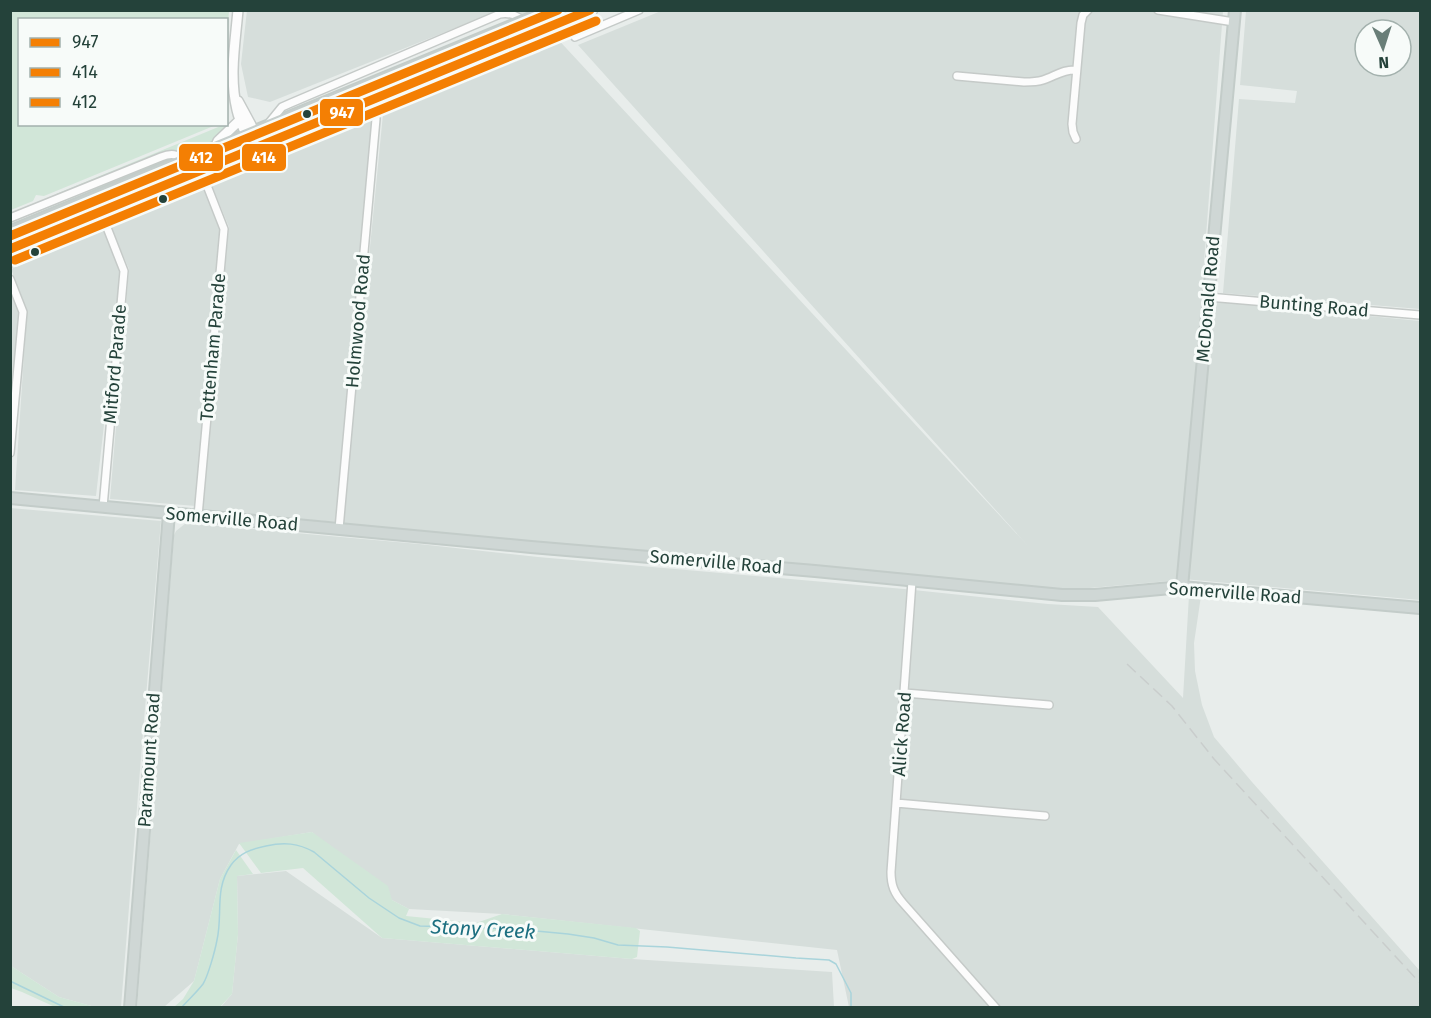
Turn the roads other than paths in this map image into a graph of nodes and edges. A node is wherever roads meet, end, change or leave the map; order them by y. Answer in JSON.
{"nodes":[{"id":1,"x":238,"y":10,"type":"edge"},
{"id":2,"x":591,"y":10,"type":"edge"},
{"id":3,"x":639,"y":10,"type":"edge"},
{"id":4,"x":1088,"y":10,"type":"edge"},
{"id":5,"x":1158,"y":10,"type":"edge"},
{"id":6,"x":1192,"y":10,"type":"edge"},
{"id":7,"x":549,"y":11,"type":"edge"},
{"id":8,"x":1176,"y":12,"type":"junction"},
{"id":9,"x":1235,"y":16,"type":"edge"},
{"id":10,"x":575,"y":37,"type":"dead end"},
{"id":11,"x":1076,"y":70,"type":"junction"},
{"id":12,"x":957,"y":76,"type":"dead end"},
{"id":13,"x":236,"y":100,"type":"junction"},
{"id":14,"x":375,"y":114,"type":"junction"},
{"id":15,"x":240,"y":120,"type":"junction"},
{"id":16,"x":316,"y":124,"type":"junction"},
{"id":17,"x":256,"y":131,"type":"junction"},
{"id":18,"x":330,"y":132,"type":"junction"},
{"id":19,"x":1076,"y":139,"type":"dead end"},
{"id":20,"x":214,"y":148,"type":"junction"},
{"id":21,"x":259,"y":152,"type":"junction"},
{"id":22,"x":186,"y":160,"type":"junction"},
{"id":23,"x":206,"y":183,"type":"junction"},
{"id":24,"x":84,"y":202,"type":"junction"},
{"id":25,"x":101,"y":212,"type":"junction"},
{"id":26,"x":10,"y":218,"type":"edge"},
{"id":27,"x":106,"y":225,"type":"junction"},
{"id":28,"x":10,"y":232,"type":"edge"},
{"id":29,"x":10,"y":249,"type":"edge"},
{"id":30,"x":10,"y":263,"type":"edge"},
{"id":31,"x":10,"y":279,"type":"edge"},
{"id":32,"x":1208,"y":297,"type":"junction"},
{"id":33,"x":1420,"y":315,"type":"edge"},
{"id":34,"x":10,"y":453,"type":"edge"},
{"id":35,"x":10,"y":498,"type":"edge"},
{"id":36,"x":103,"y":507,"type":"junction"},
{"id":37,"x":169,"y":513,"type":"junction"},
{"id":38,"x":198,"y":516,"type":"junction"},
{"id":39,"x":339,"y":529,"type":"junction"},
{"id":40,"x":912,"y":581,"type":"junction"},
{"id":41,"x":1182,"y":587,"type":"junction"},
{"id":42,"x":1420,"y":608,"type":"edge"},
{"id":43,"x":905,"y":693,"type":"junction"},
{"id":44,"x":1049,"y":705,"type":"dead end"},
{"id":45,"x":896,"y":803,"type":"junction"},
{"id":46,"x":1045,"y":816,"type":"dead end"},
{"id":47,"x":130,"y":1008,"type":"edge"},
{"id":48,"x":996,"y":1008,"type":"edge"}],
"edges":[{"from":1,"to":13,"type":"street"},
{"from":2,"to":16,"type":"highway","bridge":true},
{"from":3,"to":10,"type":"street"},
{"from":4,"to":11,"type":"street"},
{"from":5,"to":8,"type":"street"},
{"from":6,"to":8,"type":"street"},
{"from":7,"to":17,"type":"highway","bridge":true},
{"from":8,"to":9,"type":"street"},
{"from":9,"to":32,"type":"main road","name":"McDonald Road"},
{"from":11,"to":12,"type":"street"},
{"from":11,"to":19,"type":"street"},
{"from":13,"to":15,"type":"street"},
{"from":13,"to":17,"type":"street"},
{"from":14,"to":17,"type":"street"},
{"from":14,"to":18,"type":"street"},
{"from":14,"to":39,"type":"street","name":"Holmwood Road"},
{"from":15,"to":17,"type":"street"},
{"from":15,"to":20,"type":"street"},
{"from":16,"to":18,"type":"street"},
{"from":16,"to":21,"type":"highway"},
{"from":17,"to":20,"type":"highway"},
{"from":17,"to":21,"type":"street"},
{"from":18,"to":21,"type":"street"},
{"from":20,"to":22,"type":"highway"},
{"from":21,"to":23,"type":"street"},
{"from":21,"to":25,"type":"highway"},
{"from":22,"to":24,"type":"highway"},
{"from":22,"to":26,"type":"street"},
{"from":23,"to":27,"type":"street"},
{"from":23,"to":38,"type":"street","name":"Tottenham Parade"},
{"from":24,"to":25,"type":"highway"},
{"from":24,"to":28,"type":"highway"},
{"from":25,"to":27,"type":"street"},
{"from":25,"to":27,"type":"street"},
{"from":25,"to":29,"type":"highway"},
{"from":27,"to":30,"type":"street"},
{"from":27,"to":36,"type":"street","name":"Mitford Parade"},
{"from":31,"to":34,"type":"street"},
{"from":32,"to":33,"type":"street","name":"Bunting Road"},
{"from":32,"to":41,"type":"main road","name":"McDonald Road"},
{"from":35,"to":36,"type":"main road","name":"Somerville Road"},
{"from":36,"to":37,"type":"main road","name":"Somerville Road"},
{"from":37,"to":38,"type":"main road","name":"Somerville Road"},
{"from":37,"to":47,"type":"main road","name":"Paramount Road"},
{"from":38,"to":39,"type":"main road","name":"Somerville Road"},
{"from":39,"to":40,"type":"main road","name":"Somerville Road"},
{"from":40,"to":41,"type":"main road","name":"Somerville Road"},
{"from":40,"to":43,"type":"street","name":"Alick Road"},
{"from":41,"to":42,"type":"main road","name":"Somerville Road"},
{"from":43,"to":44,"type":"street"},
{"from":43,"to":45,"type":"street","name":"Alick Road"},
{"from":45,"to":46,"type":"street"},
{"from":45,"to":48,"type":"street","name":"Alick Road"}]}
